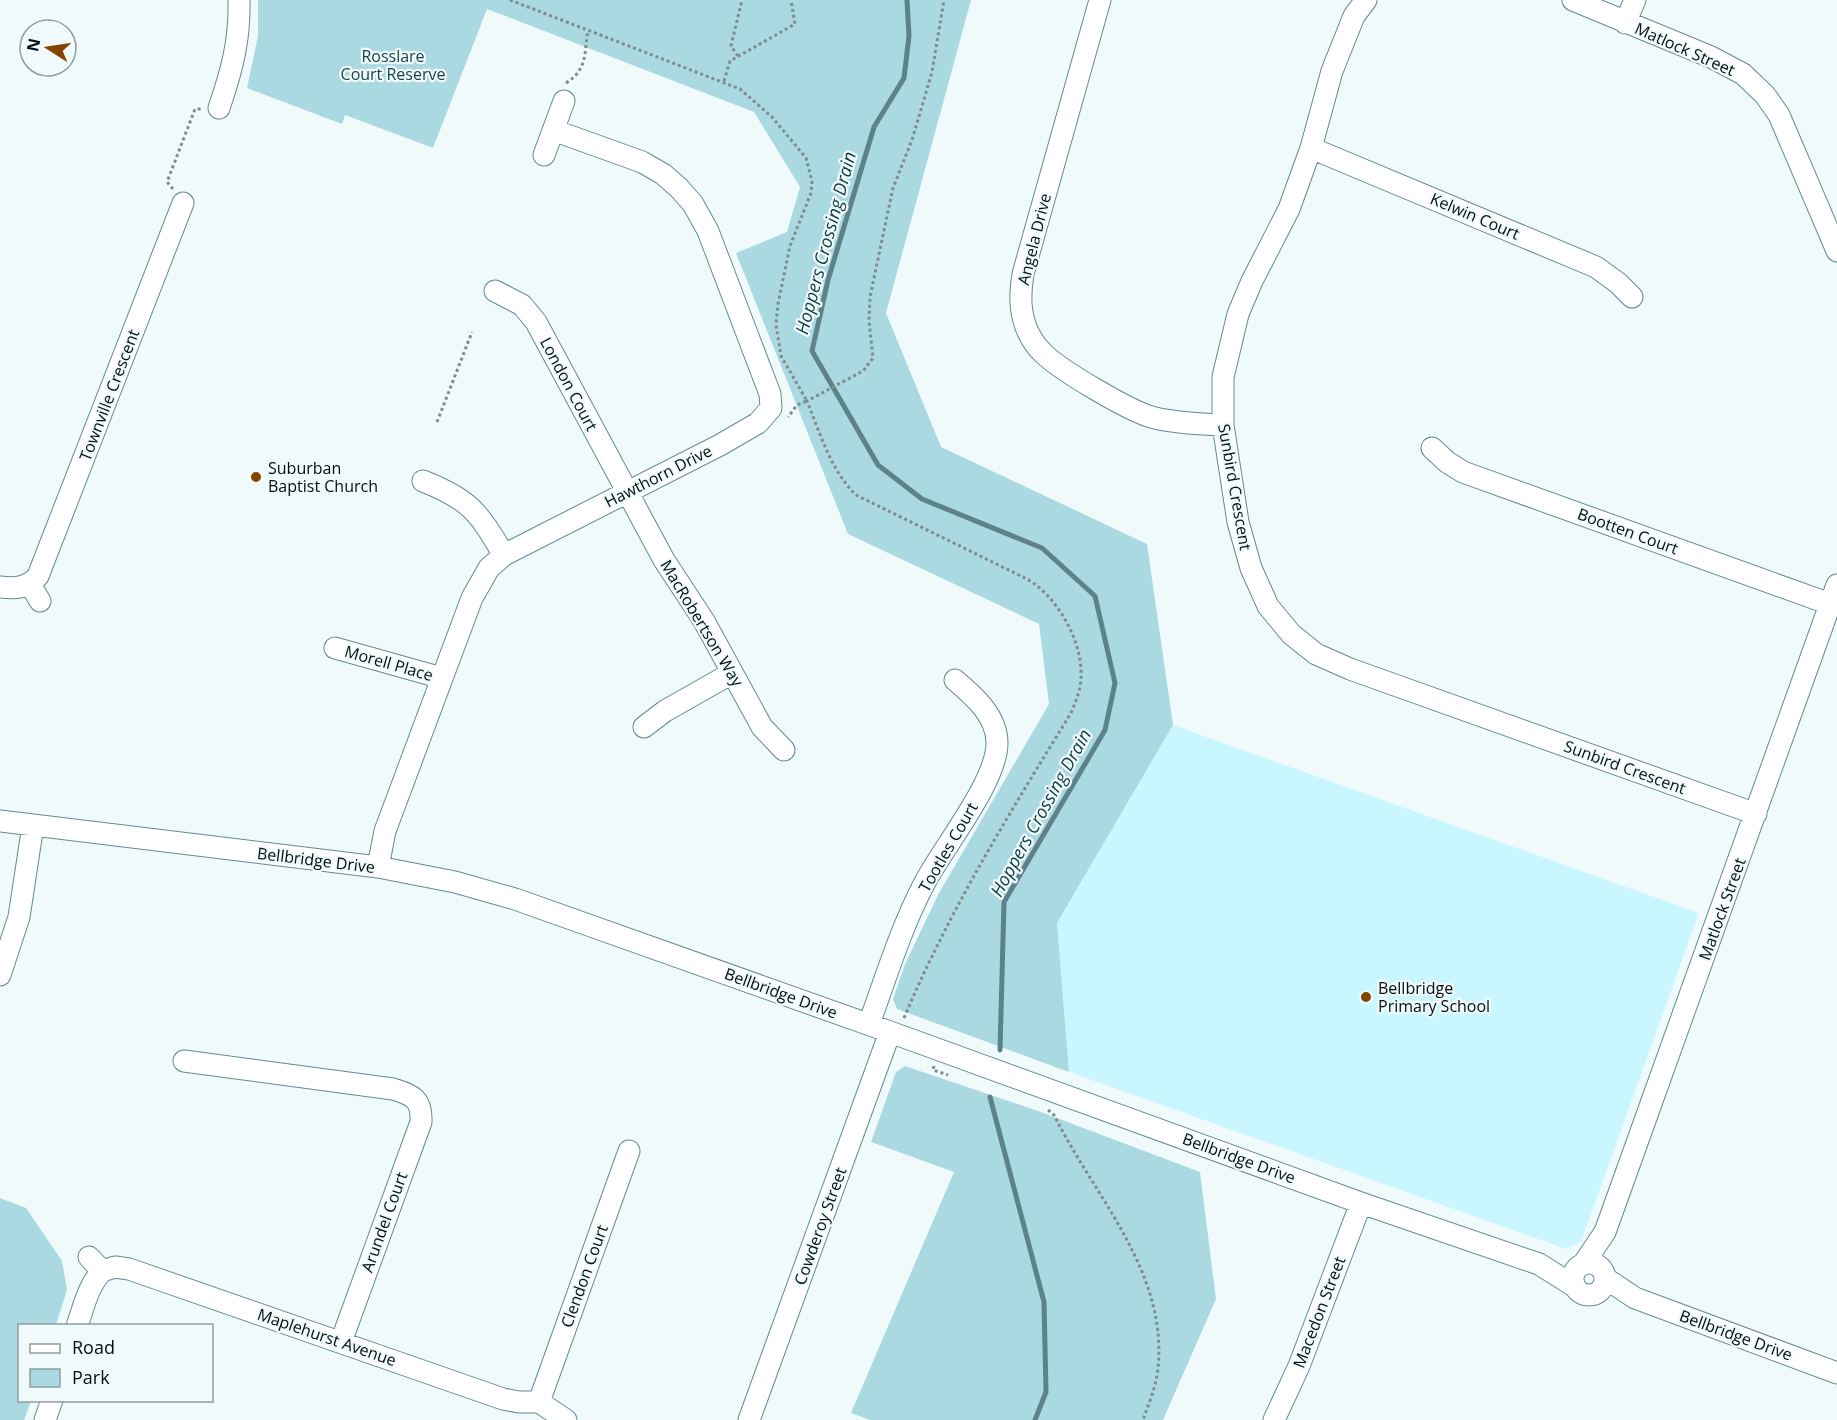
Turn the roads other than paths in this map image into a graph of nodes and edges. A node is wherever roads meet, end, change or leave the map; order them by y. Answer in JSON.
{"nodes":[{"id":1,"x":239,"y":0,"type":"edge"},
{"id":2,"x":1100,"y":0,"type":"edge"},
{"id":3,"x":1366,"y":0,"type":"edge"},
{"id":4,"x":1573,"y":0,"type":"edge"},
{"id":5,"x":1635,"y":0,"type":"edge"},
{"id":6,"x":1625,"y":23,"type":"junction"},
{"id":7,"x":565,"y":92,"type":"road end"},
{"id":8,"x":219,"y":108,"type":"road end"},
{"id":9,"x":553,"y":130,"type":"junction"},
{"id":10,"x":1311,"y":148,"type":"junction"},
{"id":11,"x":544,"y":154,"type":"dead end"},
{"id":12,"x":183,"y":203,"type":"road end"},
{"id":13,"x":1837,"y":251,"type":"edge"},
{"id":14,"x":495,"y":291,"type":"dead end"},
{"id":15,"x":1632,"y":297,"type":"dead end"},
{"id":16,"x":1223,"y":425,"type":"junction"},
{"id":17,"x":1432,"y":448,"type":"dead end"},
{"id":18,"x":423,"y":481,"type":"dead end"},
{"id":19,"x":626,"y":492,"type":"junction"},
{"id":20,"x":504,"y":555,"type":"junction"},
{"id":21,"x":0,"y":587,"type":"edge"},
{"id":22,"x":1834,"y":595,"type":"edge"},
{"id":23,"x":335,"y":648,"type":"dead end"},
{"id":24,"x":732,"y":673,"type":"junction"},
{"id":25,"x":442,"y":678,"type":"junction"},
{"id":26,"x":956,"y":680,"type":"dead end"},
{"id":27,"x":645,"y":727,"type":"dead end"},
{"id":28,"x":784,"y":750,"type":"dead end"},
{"id":29,"x":1756,"y":814,"type":"junction"},
{"id":30,"x":0,"y":821,"type":"edge"},
{"id":31,"x":33,"y":825,"type":"junction"},
{"id":32,"x":378,"y":867,"type":"junction"},
{"id":33,"x":0,"y":975,"type":"edge"},
{"id":34,"x":868,"y":1024,"type":"junction"},
{"id":35,"x":890,"y":1032,"type":"junction"},
{"id":36,"x":184,"y":1061,"type":"dead end"},
{"id":37,"x":629,"y":1151,"type":"dead end"},
{"id":38,"x":1361,"y":1203,"type":"junction"},
{"id":39,"x":1590,"y":1276,"type":"junction"},
{"id":40,"x":78,"y":1324,"type":"edge"},
{"id":41,"x":341,"y":1342,"type":"junction"},
{"id":42,"x":1837,"y":1373,"type":"edge"},
{"id":43,"x":52,"y":1402,"type":"edge"},
{"id":44,"x":539,"y":1402,"type":"junction"},
{"id":45,"x":45,"y":1420,"type":"edge"},
{"id":46,"x":566,"y":1420,"type":"edge"},
{"id":47,"x":749,"y":1420,"type":"edge"},
{"id":48,"x":1274,"y":1420,"type":"edge"}],
"edges":[{"from":1,"to":8,"type":"street"},
{"from":2,"to":16,"type":"street","name":"Angela Drive"},
{"from":3,"to":10,"type":"street","name":"Sunbird Crescent"},
{"from":4,"to":6,"type":"street","name":"Matlock Street"},
{"from":5,"to":6,"type":"street"},
{"from":6,"to":13,"type":"street","name":"Matlock Street"},
{"from":7,"to":9,"type":"street"},
{"from":9,"to":11,"type":"street"},
{"from":9,"to":19,"type":"street","name":"Hawthorn Drive"},
{"from":10,"to":15,"type":"street","name":"Kelwin Court"},
{"from":10,"to":16,"type":"street","name":"Sunbird Crescent"},
{"from":12,"to":21,"type":"street","name":"Townville Crescent"},
{"from":14,"to":19,"type":"street","name":"London Court"},
{"from":16,"to":29,"type":"street","name":"Sunbird Crescent"},
{"from":17,"to":22,"type":"street","name":"Bootten Court"},
{"from":18,"to":20,"type":"street"},
{"from":19,"to":20,"type":"street","name":"Hawthorn Drive"},
{"from":19,"to":24,"type":"street","name":"MacRobertson Way"},
{"from":20,"to":25,"type":"street","name":"Hawthorn Drive"},
{"from":22,"to":29,"type":"street","name":"Matlock Street"},
{"from":23,"to":25,"type":"street","name":"Morell Place"},
{"from":24,"to":27,"type":"street"},
{"from":24,"to":28,"type":"street","name":"MacRobertson Way"},
{"from":25,"to":32,"type":"street","name":"Hawthorn Drive"},
{"from":26,"to":34,"type":"street","name":"Tootles Court"},
{"from":29,"to":39,"type":"street","name":"Matlock Street"},
{"from":30,"to":31,"type":"street","name":"Bellbridge Drive"},
{"from":31,"to":32,"type":"street","name":"Bellbridge Drive"},
{"from":31,"to":33,"type":"street"},
{"from":32,"to":34,"type":"street","name":"Bellbridge Drive"},
{"from":34,"to":35,"type":"street","name":"Bellbridge Drive"},
{"from":35,"to":38,"type":"street","name":"Bellbridge Drive"},
{"from":35,"to":47,"type":"street","name":"Cowderoy Street"},
{"from":36,"to":41,"type":"street","name":"Arundel Court"},
{"from":37,"to":44,"type":"street","name":"Clendon Court"},
{"from":38,"to":39,"type":"street","name":"Bellbridge Drive"},
{"from":38,"to":48,"type":"street","name":"Macedon Street"},
{"from":39,"to":42,"type":"street","name":"Bellbridge Drive"},
{"from":40,"to":41,"type":"street","name":"Maplehurst Avenue"},
{"from":41,"to":44,"type":"street","name":"Maplehurst Avenue"},
{"from":43,"to":45,"type":"street"},
{"from":44,"to":46,"type":"street"}]}
